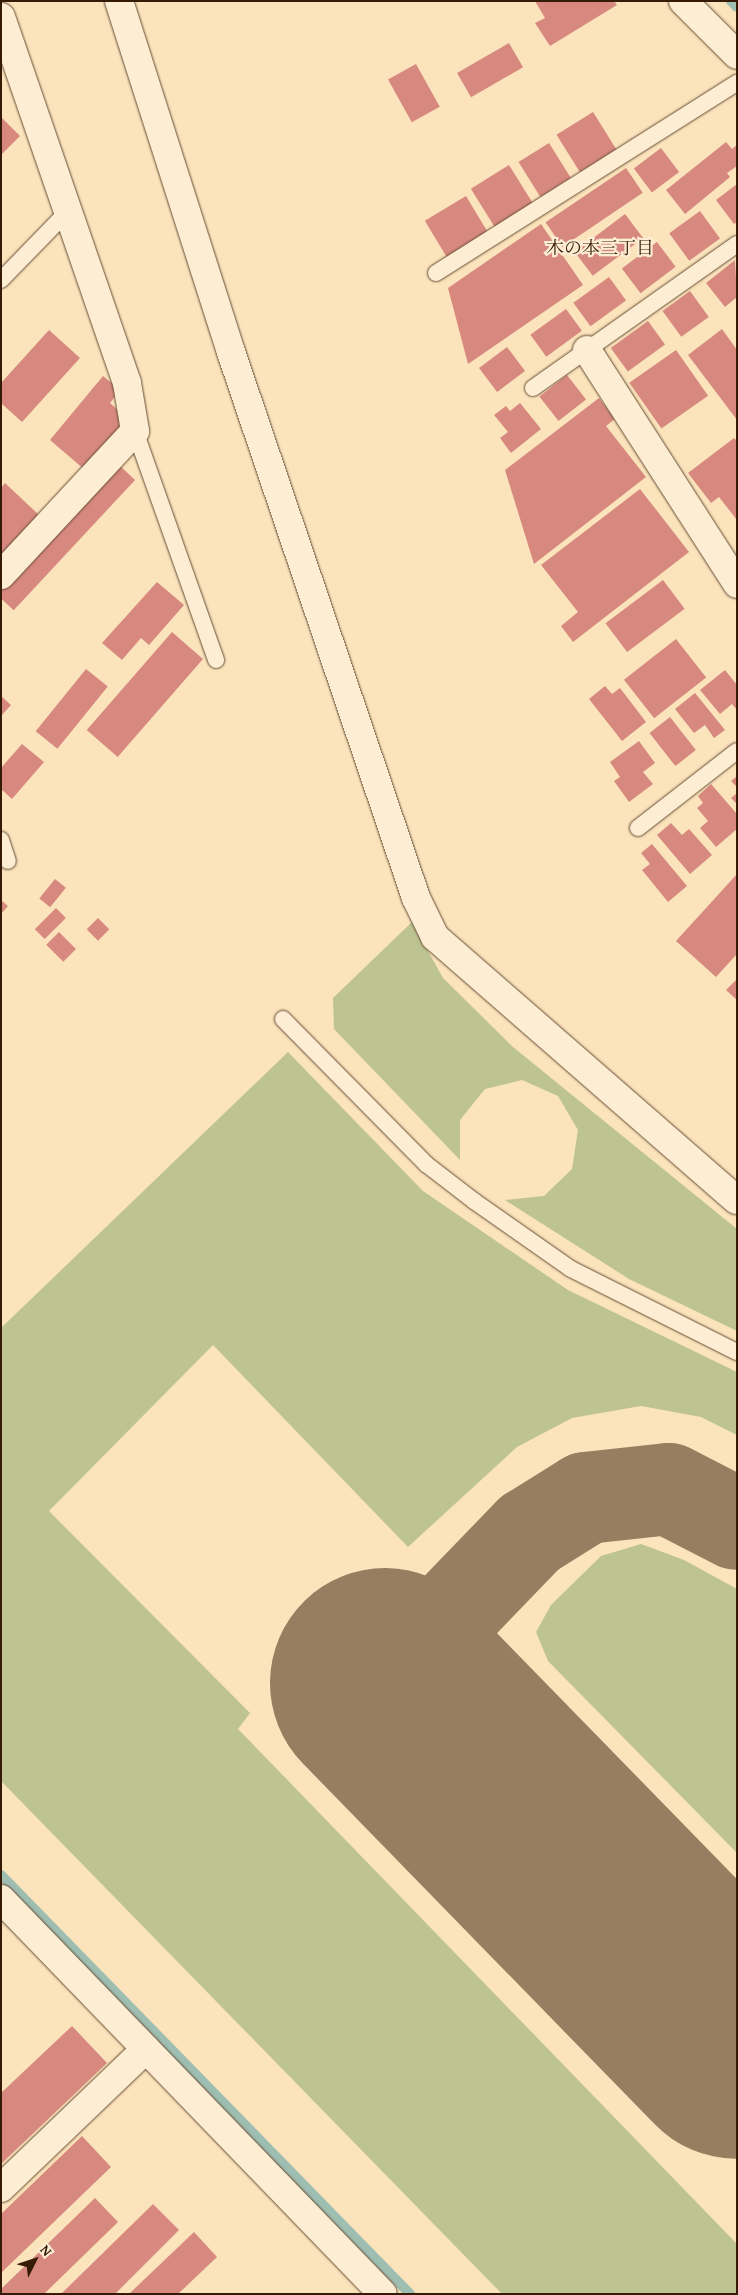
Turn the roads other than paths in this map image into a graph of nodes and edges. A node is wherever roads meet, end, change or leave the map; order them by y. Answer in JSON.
{"nodes":[{"id":1,"x":119,"y":1,"type":"edge"},
{"id":2,"x":683,"y":1,"type":"edge"},
{"id":3,"x":1,"y":17,"type":"edge"},
{"id":4,"x":737,"y":55,"type":"edge"},
{"id":5,"x":737,"y":83,"type":"edge"},
{"id":6,"x":68,"y":211,"type":"junction"},
{"id":7,"x":737,"y":244,"type":"edge"},
{"id":8,"x":436,"y":273,"type":"dead end"},
{"id":9,"x":1,"y":280,"type":"edge"},
{"id":10,"x":587,"y":350,"type":"junction"},
{"id":11,"x":533,"y":388,"type":"dead end"},
{"id":12,"x":135,"y":431,"type":"junction"},
{"id":13,"x":1,"y":575,"type":"edge"},
{"id":14,"x":737,"y":584,"type":"edge"},
{"id":15,"x":216,"y":660,"type":"dead end"},
{"id":16,"x":737,"y":751,"type":"edge"},
{"id":17,"x":638,"y":828,"type":"dead end"},
{"id":18,"x":1,"y":840,"type":"edge"},
{"id":19,"x":8,"y":862,"type":"dead end"},
{"id":20,"x":283,"y":1019,"type":"dead end"},
{"id":21,"x":737,"y":1200,"type":"edge"},
{"id":22,"x":737,"y":1352,"type":"edge"},
{"id":23,"x":1,"y":1900,"type":"edge"},
{"id":24,"x":146,"y":2049,"type":"junction"},
{"id":25,"x":1,"y":2188,"type":"edge"},
{"id":26,"x":384,"y":2294,"type":"edge"}],
"edges":[{"from":1,"to":21,"type":"street"},
{"from":2,"to":4,"type":"street"},
{"from":3,"to":6,"type":"street"},
{"from":5,"to":8,"type":"lane"},
{"from":6,"to":9,"type":"lane"},
{"from":6,"to":12,"type":"street"},
{"from":7,"to":10,"type":"lane"},
{"from":10,"to":11,"type":"lane"},
{"from":10,"to":14,"type":"street"},
{"from":12,"to":13,"type":"street"},
{"from":12,"to":15,"type":"lane"},
{"from":16,"to":17,"type":"lane"},
{"from":18,"to":19,"type":"lane"},
{"from":20,"to":22,"type":"lane"},
{"from":23,"to":24,"type":"street"},
{"from":24,"to":25,"type":"street"},
{"from":24,"to":26,"type":"street"}]}
